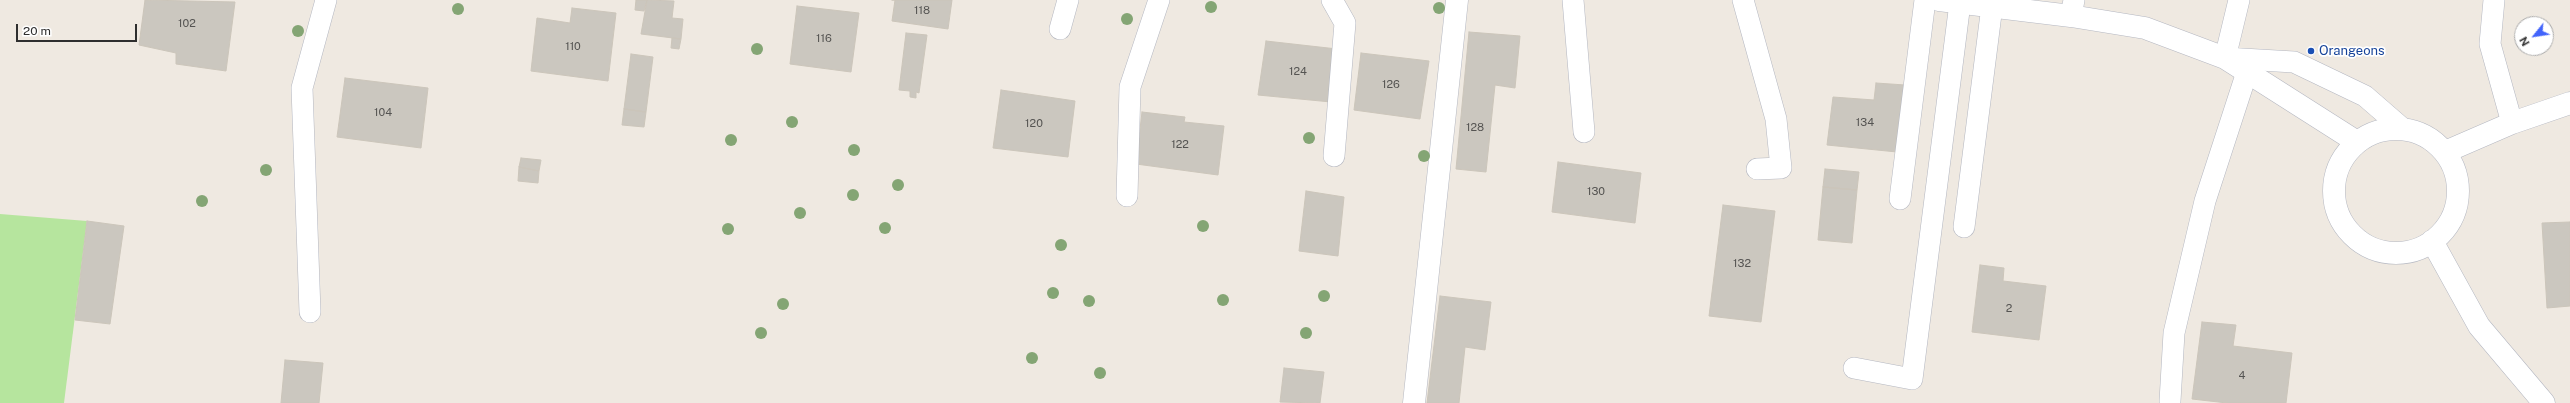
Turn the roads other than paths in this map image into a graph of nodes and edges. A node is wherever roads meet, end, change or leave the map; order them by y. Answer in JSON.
{"nodes":[{"id":1,"x":326,"y":0,"type":"edge"},
{"id":2,"x":1068,"y":0,"type":"edge"},
{"id":3,"x":1160,"y":0,"type":"edge"},
{"id":4,"x":1332,"y":0,"type":"edge"},
{"id":5,"x":1457,"y":0,"type":"edge"},
{"id":6,"x":1573,"y":0,"type":"edge"},
{"id":7,"x":1743,"y":0,"type":"edge"},
{"id":8,"x":1925,"y":0,"type":"edge"},
{"id":9,"x":2239,"y":0,"type":"edge"},
{"id":10,"x":2494,"y":0,"type":"edge"},
{"id":11,"x":1949,"y":1,"type":"edge"},
{"id":12,"x":1992,"y":6,"type":"junction"},
{"id":13,"x":2073,"y":8,"type":"edge"},
{"id":14,"x":1060,"y":29,"type":"dead end"},
{"id":15,"x":2225,"y":58,"type":"junction"},
{"id":16,"x":2247,"y":72,"type":"junction"},
{"id":17,"x":2570,"y":103,"type":"edge"},
{"id":18,"x":2512,"y":122,"type":"junction"},
{"id":19,"x":2403,"y":129,"type":"junction"},
{"id":20,"x":1584,"y":132,"type":"dead end"},
{"id":21,"x":2356,"y":142,"type":"junction"},
{"id":22,"x":2445,"y":152,"type":"junction"},
{"id":23,"x":1334,"y":156,"type":"dead end"},
{"id":24,"x":1757,"y":170,"type":"dead end"},
{"id":25,"x":1127,"y":196,"type":"dead end"},
{"id":26,"x":1900,"y":199,"type":"dead end"},
{"id":27,"x":1964,"y":227,"type":"dead end"},
{"id":28,"x":2432,"y":241,"type":"junction"},
{"id":29,"x":310,"y":312,"type":"dead end"},
{"id":30,"x":1854,"y":368,"type":"dead end"},
{"id":31,"x":2170,"y":401,"type":"dead end"},
{"id":32,"x":1414,"y":403,"type":"edge"},
{"id":33,"x":2544,"y":403,"type":"edge"}],
"edges":[{"from":1,"to":29,"type":"lane"},
{"from":2,"to":14,"type":"lane"},
{"from":3,"to":25,"type":"lane"},
{"from":4,"to":23,"type":"lane"},
{"from":5,"to":32,"type":"street"},
{"from":6,"to":20,"type":"lane"},
{"from":7,"to":24,"type":"lane"},
{"from":8,"to":26,"type":"lane"},
{"from":9,"to":15,"type":"lane"},
{"from":10,"to":18,"type":"lane"},
{"from":11,"to":12,"type":"street"},
{"from":11,"to":30,"type":"lane"},
{"from":12,"to":13,"type":"street"},
{"from":12,"to":27,"type":"lane"},
{"from":13,"to":15,"type":"street"},
{"from":15,"to":16,"type":"street"},
{"from":15,"to":19,"type":"lane"},
{"from":16,"to":21,"type":"street"},
{"from":16,"to":31,"type":"lane"},
{"from":17,"to":18,"type":"street"},
{"from":18,"to":22,"type":"street"},
{"from":19,"to":21,"type":"street"},
{"from":19,"to":22,"type":"street"},
{"from":21,"to":28,"type":"street"},
{"from":22,"to":28,"type":"street"},
{"from":28,"to":33,"type":"street"}]}
